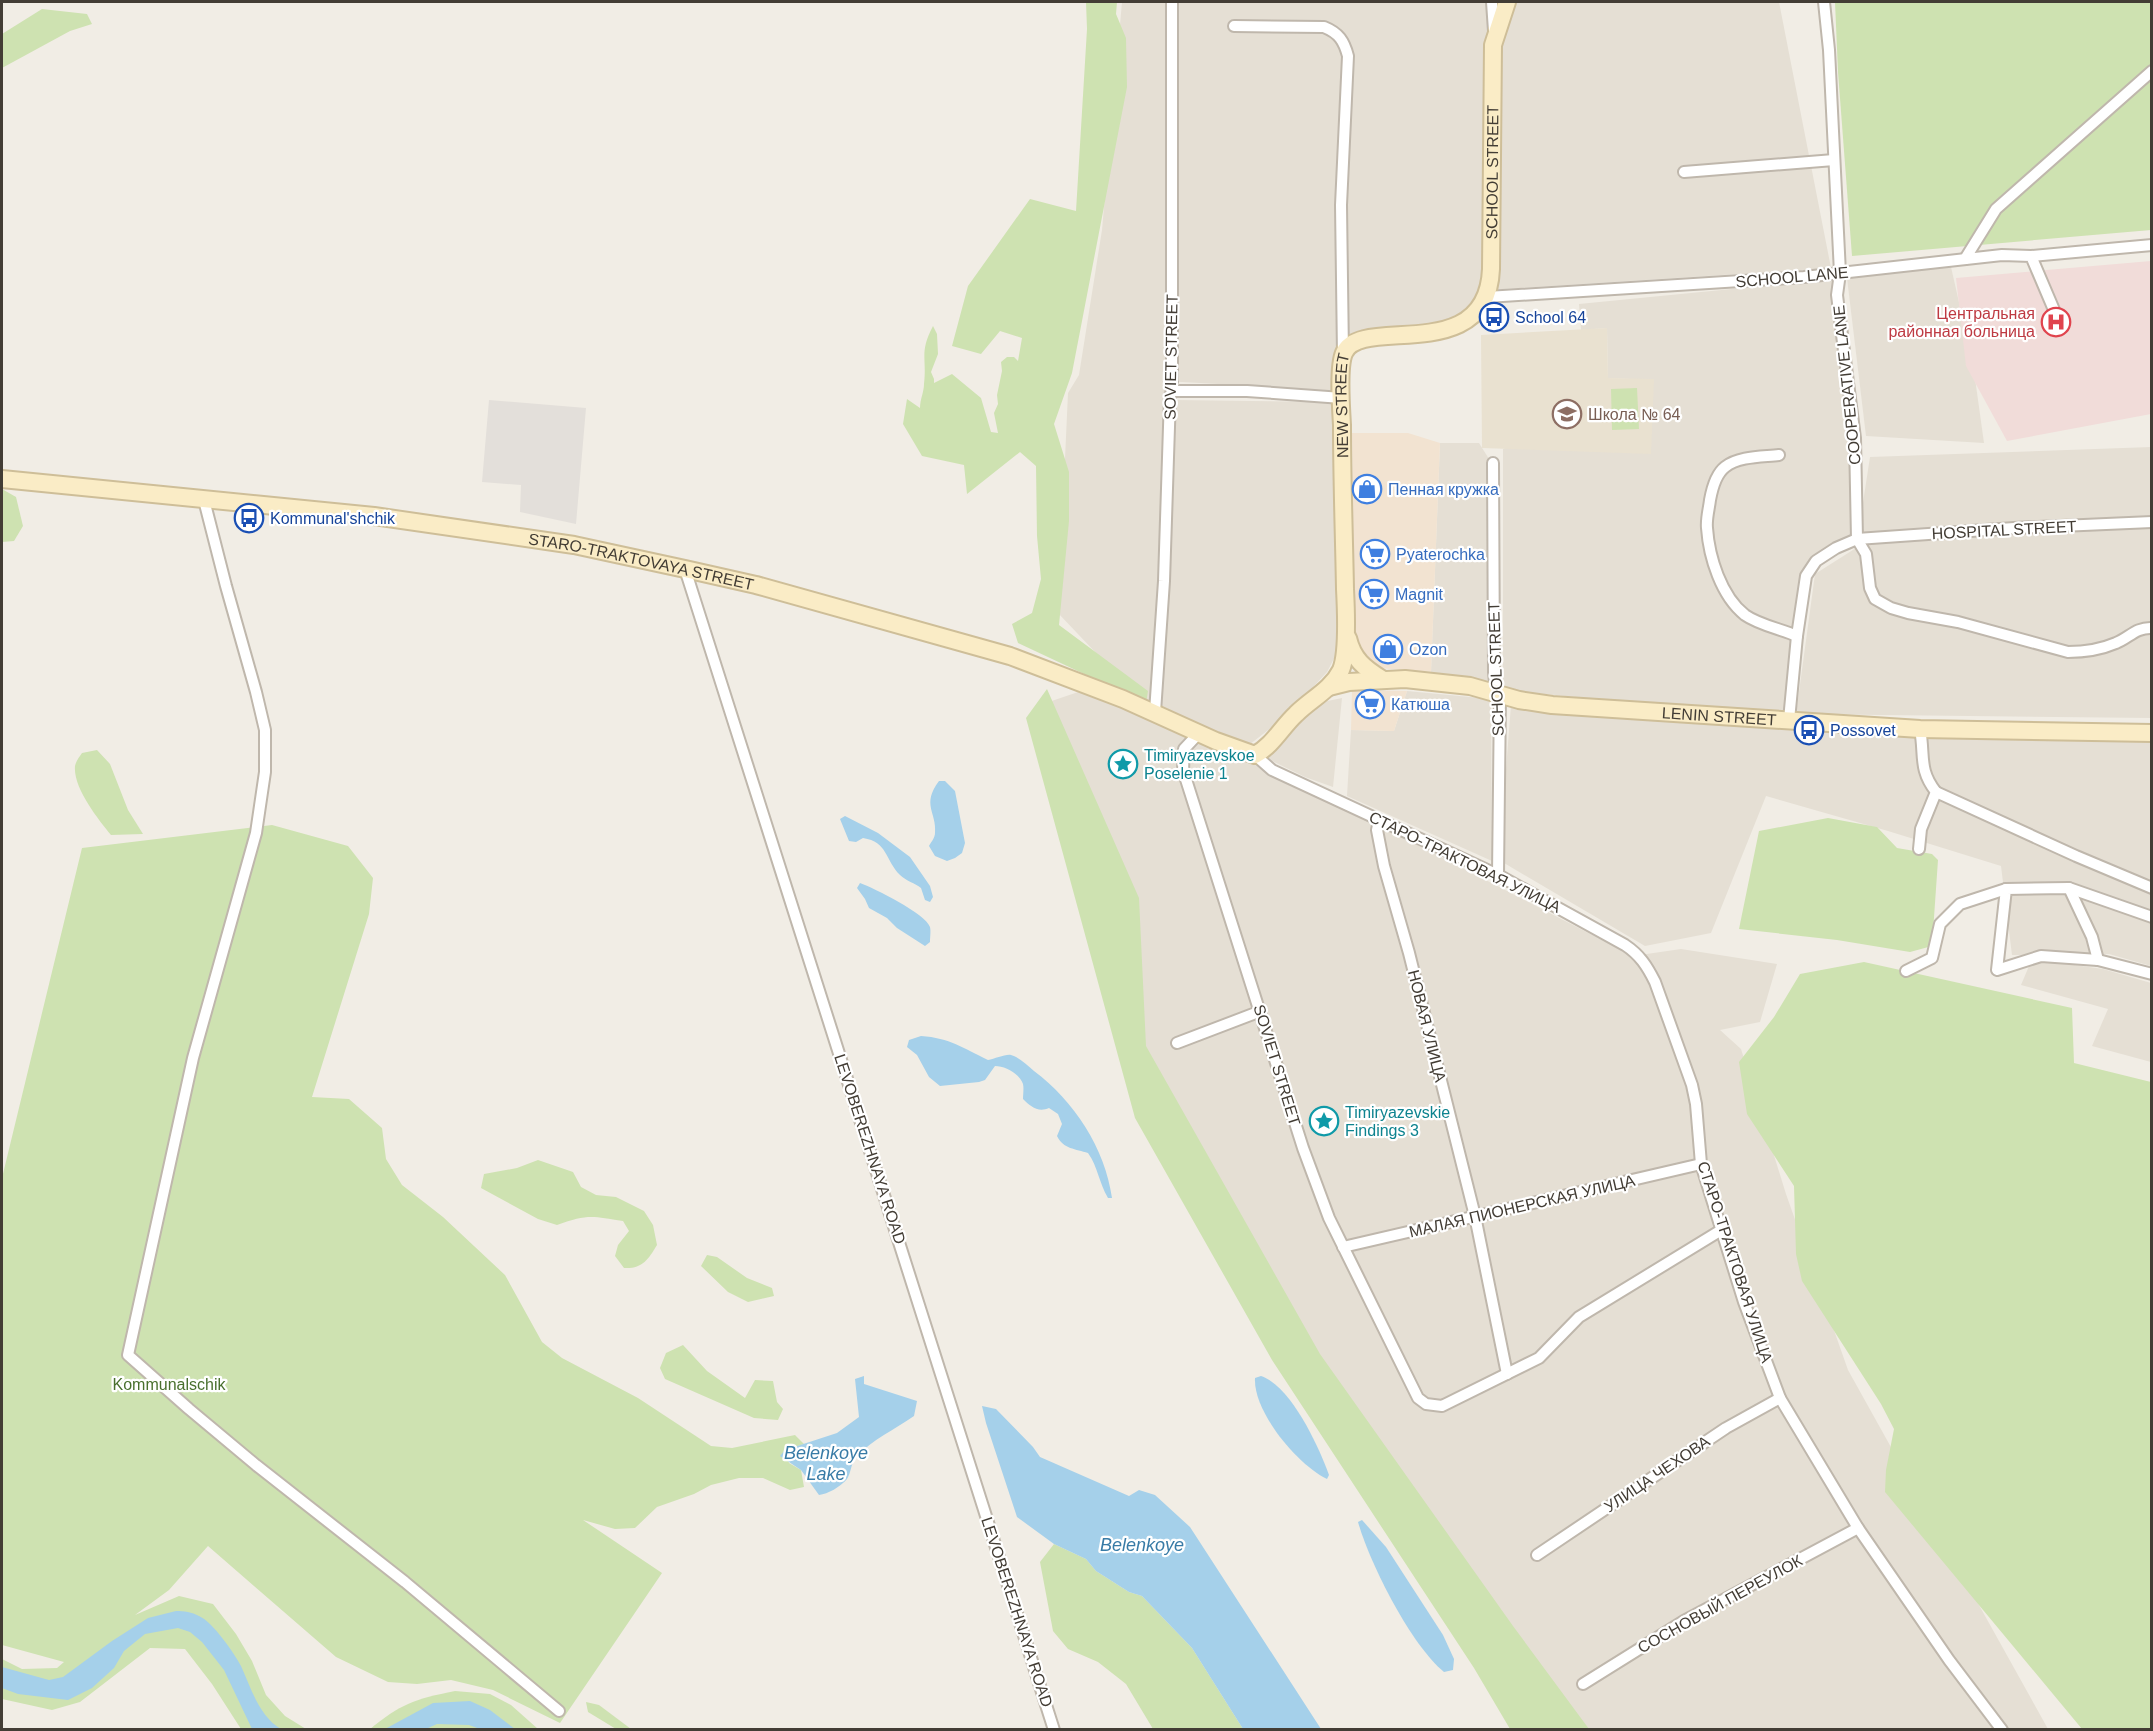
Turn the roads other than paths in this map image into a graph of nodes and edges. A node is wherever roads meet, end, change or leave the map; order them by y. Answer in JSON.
{"nodes":[{"id":1,"x":1172,"y":2,"type":"edge"},
{"id":2,"x":1492,"y":2,"type":"edge"},
{"id":3,"x":1507,"y":2,"type":"edge"},
{"id":4,"x":1824,"y":2,"type":"edge"},
{"id":5,"x":1234,"y":26,"type":"dead end"},
{"id":6,"x":1493,"y":41,"type":"junction"},
{"id":7,"x":2151,"y":71,"type":"edge"},
{"id":8,"x":1834,"y":160,"type":"junction"},
{"id":9,"x":1684,"y":172,"type":"dead end"},
{"id":10,"x":2151,"y":245,"type":"edge"},
{"id":11,"x":2031,"y":256,"type":"junction"},
{"id":12,"x":1965,"y":259,"type":"junction"},
{"id":13,"x":1840,"y":273,"type":"junction"},
{"id":14,"x":1487,"y":297,"type":"junction"},
{"id":15,"x":2057,"y":317,"type":"dead end"},
{"id":16,"x":1343,"y":356,"type":"junction"},
{"id":17,"x":1172,"y":391,"type":"junction"},
{"id":18,"x":1342,"y":398,"type":"junction"},
{"id":19,"x":1779,"y":455,"type":"dead end"},
{"id":20,"x":1493,"y":463,"type":"dead end"},
{"id":21,"x":2,"y":479,"type":"edge"},
{"id":22,"x":204,"y":500,"type":"junction"},
{"id":23,"x":2151,"y":522,"type":"edge"},
{"id":24,"x":1857,"y":539,"type":"junction"},
{"id":25,"x":685,"y":569,"type":"junction"},
{"id":26,"x":1346,"y":627,"type":"junction"},
{"id":27,"x":2151,"y":628,"type":"edge"},
{"id":28,"x":1797,"y":636,"type":"junction"},
{"id":29,"x":1382,"y":679,"type":"junction"},
{"id":30,"x":1329,"y":687,"type":"junction"},
{"id":31,"x":1500,"y":695,"type":"junction"},
{"id":32,"x":1155,"y":712,"type":"junction"},
{"id":33,"x":1789,"y":720,"type":"junction"},
{"id":34,"x":1920,"y":729,"type":"junction"},
{"id":35,"x":1199,"y":733,"type":"junction"},
{"id":36,"x":2151,"y":733,"type":"edge"},
{"id":37,"x":1255,"y":755,"type":"junction"},
{"id":38,"x":1936,"y":792,"type":"junction"},
{"id":39,"x":1379,"y":820,"type":"junction"},
{"id":40,"x":1918,"y":849,"type":"dead end"},
{"id":41,"x":1498,"y":875,"type":"junction"},
{"id":42,"x":2068,"y":888,"type":"junction"},
{"id":43,"x":2151,"y":888,"type":"edge"},
{"id":44,"x":2006,"y":889,"type":"junction"},
{"id":45,"x":2151,"y":917,"type":"edge"},
{"id":46,"x":2098,"y":960,"type":"junction"},
{"id":47,"x":1906,"y":971,"type":"dead end"},
{"id":48,"x":2151,"y":974,"type":"edge"},
{"id":49,"x":1261,"y":1011,"type":"junction"},
{"id":50,"x":1177,"y":1043,"type":"dead end"},
{"id":51,"x":1701,"y":1164,"type":"junction"},
{"id":52,"x":1475,"y":1216,"type":"junction"},
{"id":53,"x":1723,"y":1229,"type":"junction"},
{"id":54,"x":1343,"y":1248,"type":"junction"},
{"id":55,"x":1508,"y":1374,"type":"junction"},
{"id":56,"x":1780,"y":1398,"type":"junction"},
{"id":57,"x":1858,"y":1528,"type":"junction"},
{"id":58,"x":1537,"y":1555,"type":"dead end"},
{"id":59,"x":1584,"y":1684,"type":"dead end"},
{"id":60,"x":559,"y":1711,"type":"dead end"},
{"id":61,"x":1054,"y":1730,"type":"edge"},
{"id":62,"x":2001,"y":1730,"type":"edge"}],
"edges":[{"from":1,"to":17,"type":"street","name":"SOVIET STREET"},
{"from":2,"to":6,"type":"street"},
{"from":3,"to":6,"type":"street","name":"SCHOOL STREET"},
{"from":4,"to":8,"type":"street","name":"COOPERATIVE LANE"},
{"from":5,"to":16,"type":"street"},
{"from":6,"to":14,"type":"street","name":"SCHOOL STREET"},
{"from":7,"to":12,"type":"street"},
{"from":8,"to":9,"type":"street"},
{"from":8,"to":13,"type":"street","name":"COOPERATIVE LANE"},
{"from":10,"to":11,"type":"street","name":"SCHOOL LANE"},
{"from":11,"to":12,"type":"street","name":"SCHOOL LANE"},
{"from":11,"to":15,"type":"street"},
{"from":12,"to":13,"type":"street","name":"SCHOOL LANE"},
{"from":13,"to":14,"type":"street","name":"SCHOOL LANE"},
{"from":13,"to":24,"type":"street","name":"COOPERATIVE LANE"},
{"from":14,"to":16,"type":"street","name":"NEW STREET"},
{"from":16,"to":18,"type":"street","name":"NEW STREET"},
{"from":17,"to":18,"type":"street"},
{"from":17,"to":32,"type":"street","name":"SOVIET STREET"},
{"from":18,"to":26,"type":"street","name":"NEW STREET"},
{"from":19,"to":28,"type":"street"},
{"from":20,"to":31,"type":"street","name":"SCHOOL STREET"},
{"from":21,"to":22,"type":"street","name":"STARO-TRAKTOVAYA STREET"},
{"from":22,"to":25,"type":"street","name":"STARO-TRAKTOVAYA STREET"},
{"from":22,"to":60,"type":"street"},
{"from":23,"to":24,"type":"street","name":"HOSPITAL STREET"},
{"from":24,"to":27,"type":"street","name":"COOPERATIVE LANE"},
{"from":24,"to":28,"type":"street"},
{"from":25,"to":32,"type":"street","name":"STARO-TRAKTOVAYA STREET"},
{"from":25,"to":61,"type":"street","name":"LEVOBEREZHNAYA ROAD"},
{"from":26,"to":29,"type":"street"},
{"from":26,"to":30,"type":"street","name":"NEW STREET"},
{"from":28,"to":33,"type":"street"},
{"from":29,"to":30,"type":"street","name":"LENIN STREET"},
{"from":29,"to":31,"type":"street","name":"LENIN STREET"},
{"from":30,"to":37,"type":"street"},
{"from":31,"to":33,"type":"street","name":"LENIN STREET"},
{"from":31,"to":41,"type":"street","name":"SCHOOL STREET"},
{"from":32,"to":35,"type":"street","name":"STARO-TRAKTOVAYA STREET"},
{"from":33,"to":34,"type":"street","name":"LENIN STREET"},
{"from":34,"to":36,"type":"street","name":"LENIN STREET"},
{"from":34,"to":38,"type":"street"},
{"from":35,"to":37,"type":"street","name":"STARO-TRAKTOVAYA STREET"},
{"from":35,"to":49,"type":"street","name":"SOVIET STREET"},
{"from":37,"to":39,"type":"street","name":"СТАРО-ТРАКТОВАЯ УЛИЦА"},
{"from":38,"to":40,"type":"street"},
{"from":38,"to":43,"type":"street"},
{"from":39,"to":41,"type":"street","name":"СТАРО-ТРАКТОВАЯ УЛИЦА"},
{"from":39,"to":52,"type":"street","name":"НОВАЯ УЛИЦА"},
{"from":41,"to":51,"type":"street","name":"СТАРО-ТРАКТОВАЯ УЛИЦА"},
{"from":42,"to":44,"type":"street"},
{"from":42,"to":45,"type":"street"},
{"from":42,"to":46,"type":"street"},
{"from":44,"to":46,"type":"street"},
{"from":44,"to":47,"type":"street"},
{"from":46,"to":48,"type":"street"},
{"from":49,"to":50,"type":"street"},
{"from":49,"to":54,"type":"street","name":"SOVIET STREET"},
{"from":51,"to":52,"type":"street","name":"МАЛАЯ ПИОНЕРСКАЯ УЛИЦА"},
{"from":51,"to":53,"type":"street","name":"СТАРО-ТРАКТОВАЯ УЛИЦА"},
{"from":52,"to":54,"type":"street","name":"МАЛАЯ ПИОНЕРСКАЯ УЛИЦА"},
{"from":52,"to":55,"type":"street","name":"НОВАЯ УЛИЦА"},
{"from":53,"to":55,"type":"street"},
{"from":53,"to":56,"type":"street","name":"СТАРО-ТРАКТОВАЯ УЛИЦА"},
{"from":54,"to":55,"type":"street","name":"SOVIET STREET"},
{"from":56,"to":57,"type":"street","name":"СТАРО-ТРАКТОВАЯ УЛИЦА"},
{"from":56,"to":58,"type":"street","name":"УЛИЦА ЧЕХОВА"},
{"from":57,"to":59,"type":"street","name":"СОСНОВЫЙ ПЕРЕУЛОК"},
{"from":57,"to":62,"type":"street","name":"СТАРО-ТРАКТОВАЯ УЛИЦА"}]}
